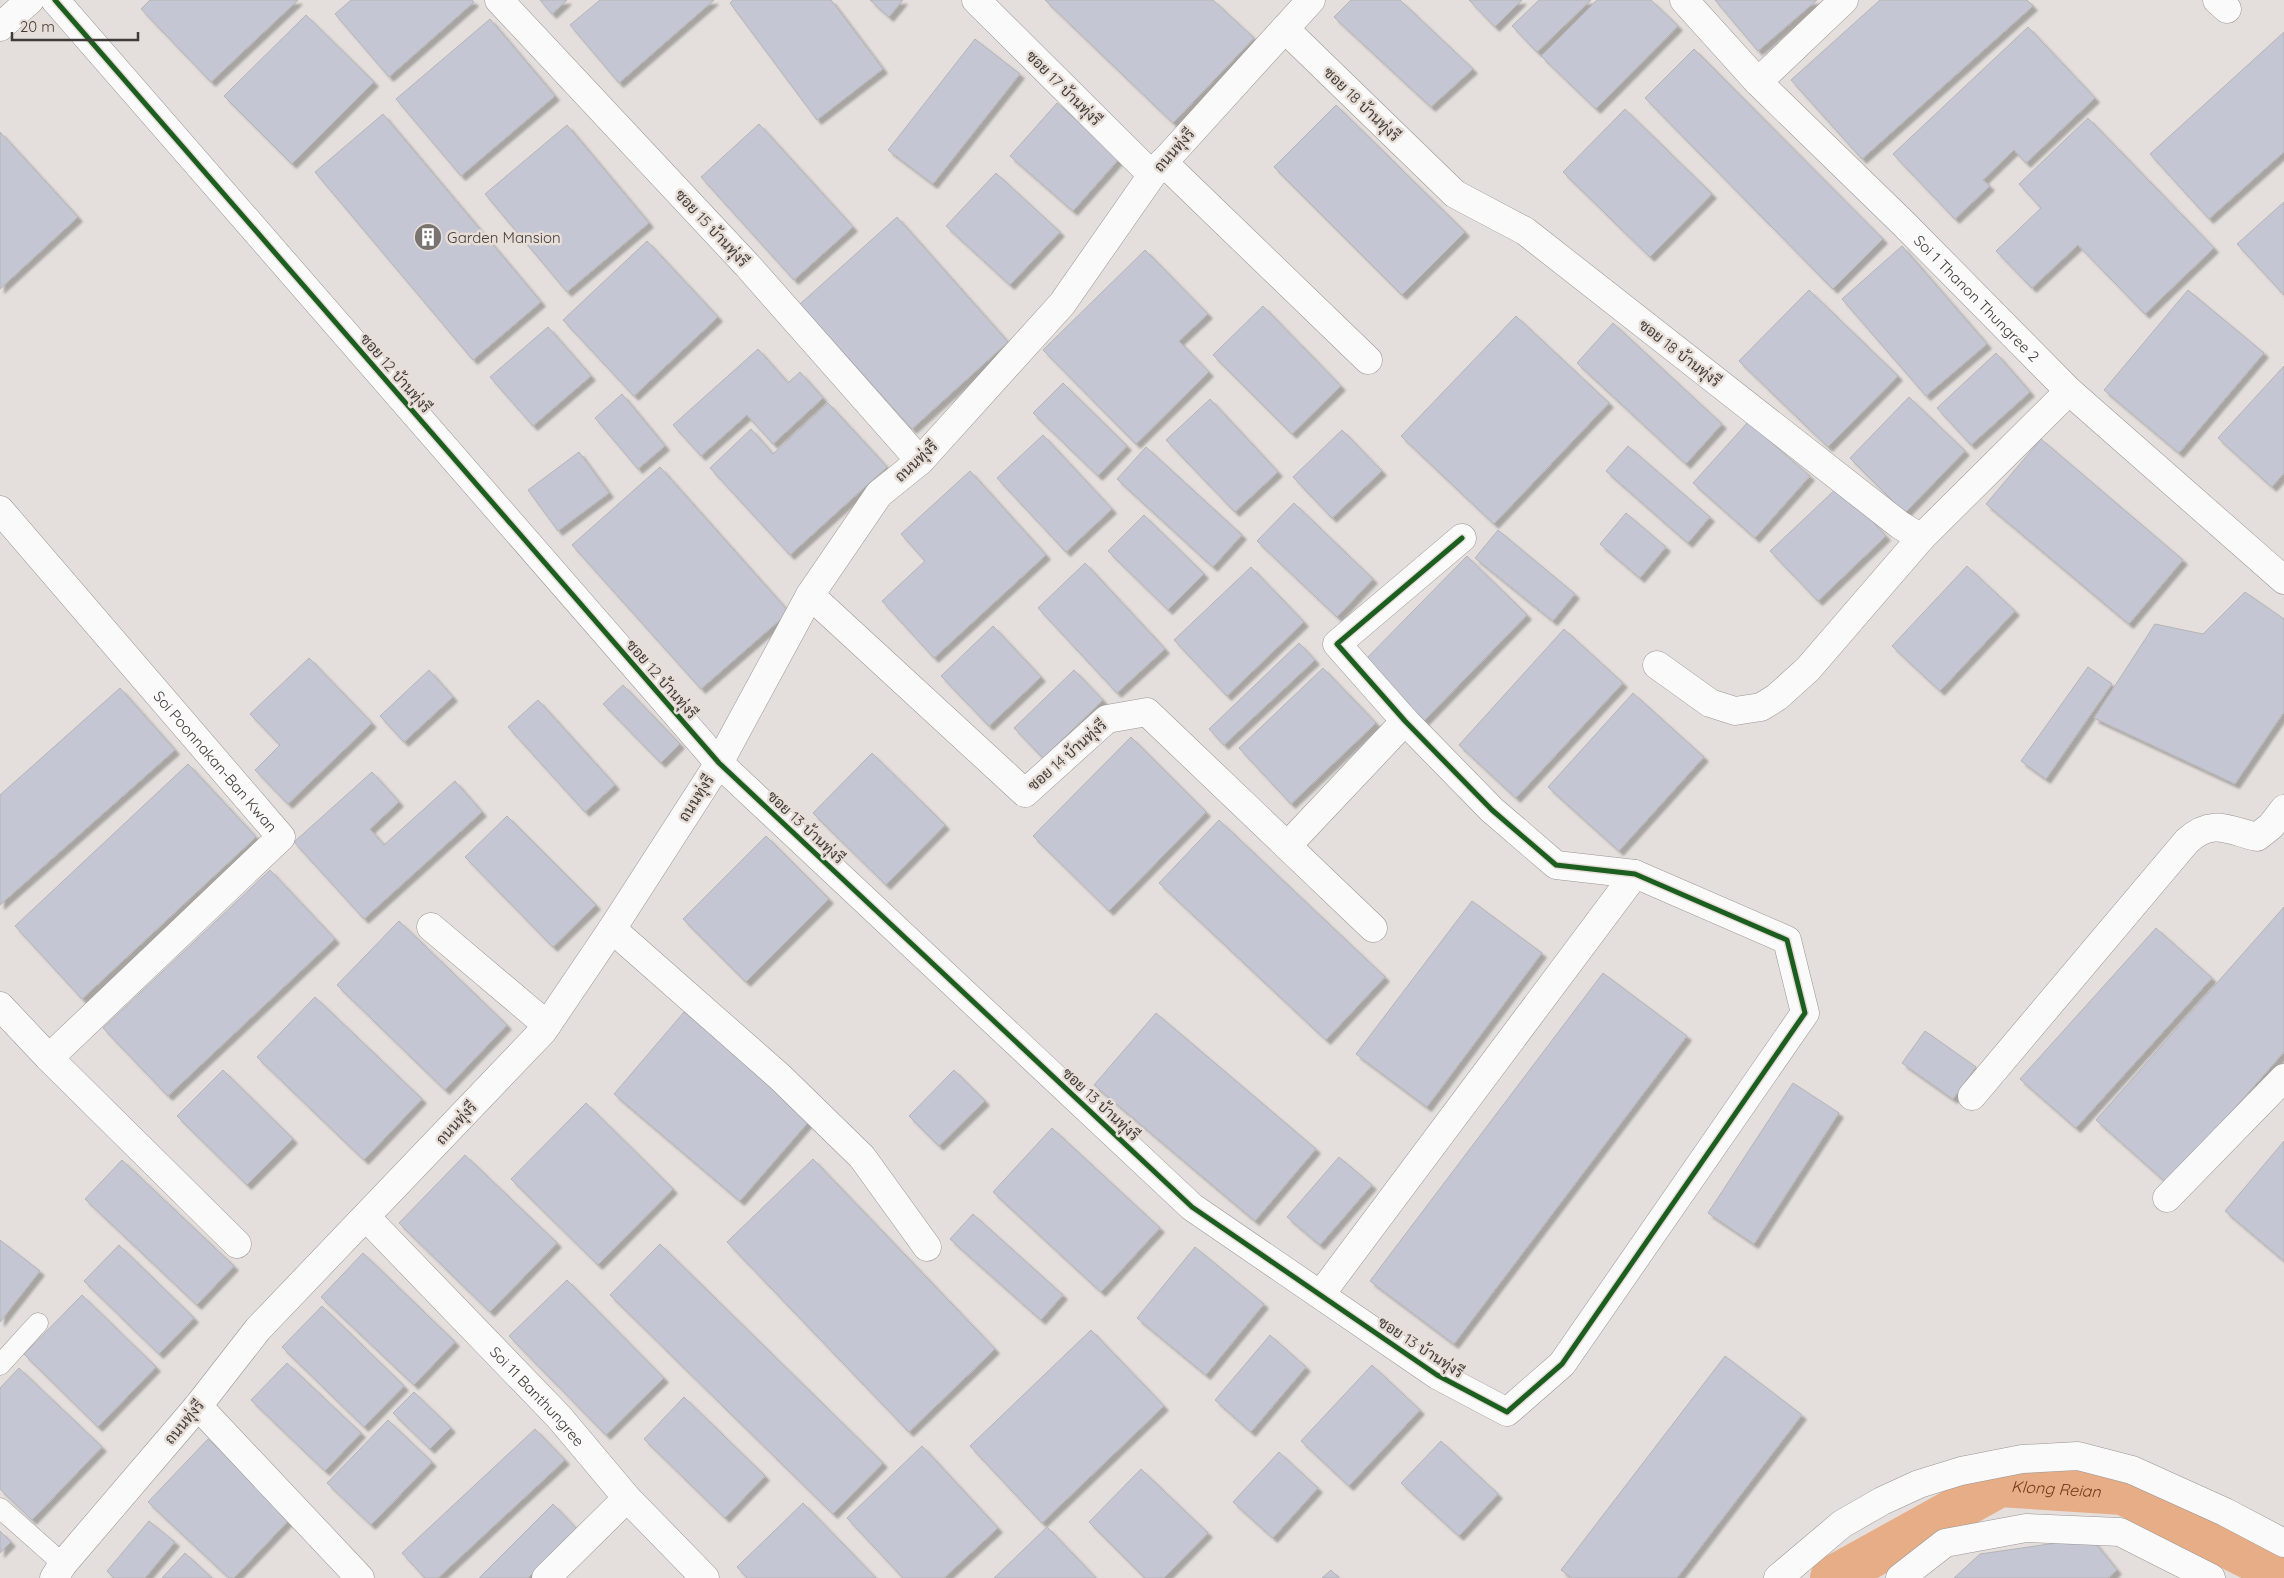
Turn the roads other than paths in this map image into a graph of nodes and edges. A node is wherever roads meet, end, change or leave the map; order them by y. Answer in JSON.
{"nodes":[{"id":1,"x":30,"y":0,"type":"edge"},
{"id":2,"x":55,"y":0,"type":"edge"},
{"id":3,"x":498,"y":0,"type":"edge"},
{"id":4,"x":976,"y":0,"type":"edge"},
{"id":5,"x":1311,"y":0,"type":"edge"},
{"id":6,"x":1684,"y":0,"type":"edge"},
{"id":7,"x":1844,"y":0,"type":"edge"},
{"id":8,"x":0,"y":27,"type":"edge"},
{"id":9,"x":1285,"y":29,"type":"junction"},
{"id":10,"x":1758,"y":82,"type":"junction"},
{"id":11,"x":1157,"y":169,"type":"junction"},
{"id":12,"x":1368,"y":360,"type":"dead end"},
{"id":13,"x":2069,"y":390,"type":"junction"},
{"id":14,"x":920,"y":461,"type":"junction"},
{"id":15,"x":0,"y":510,"type":"edge"},
{"id":16,"x":1462,"y":538,"type":"dead end"},
{"id":17,"x":1921,"y":538,"type":"junction"},
{"id":18,"x":2284,"y":580,"type":"edge"},
{"id":19,"x":810,"y":595,"type":"junction"},
{"id":20,"x":1657,"y":665,"type":"dead end"},
{"id":21,"x":1404,"y":721,"type":"junction"},
{"id":22,"x":718,"y":763,"type":"junction"},
{"id":23,"x":2284,"y":809,"type":"edge"},
{"id":24,"x":1287,"y":846,"type":"junction"},
{"id":25,"x":1635,"y":874,"type":"junction"},
{"id":26,"x":431,"y":927,"type":"dead end"},
{"id":27,"x":1373,"y":928,"type":"dead end"},
{"id":28,"x":612,"y":929,"type":"junction"},
{"id":29,"x":0,"y":1006,"type":"edge"},
{"id":30,"x":547,"y":1025,"type":"junction"},
{"id":31,"x":49,"y":1058,"type":"junction"},
{"id":32,"x":2284,"y":1078,"type":"edge"},
{"id":33,"x":1972,"y":1096,"type":"dead end"},
{"id":34,"x":2167,"y":1198,"type":"dead end"},
{"id":35,"x":366,"y":1218,"type":"junction"},
{"id":36,"x":237,"y":1244,"type":"dead end"},
{"id":37,"x":927,"y":1247,"type":"dead end"},
{"id":38,"x":1321,"y":1294,"type":"junction"},
{"id":39,"x":38,"y":1323,"type":"dead end"},
{"id":40,"x":0,"y":1365,"type":"edge"},
{"id":41,"x":198,"y":1406,"type":"junction"},
{"id":42,"x":627,"y":1498,"type":"junction"},
{"id":43,"x":0,"y":1508,"type":"edge"},
{"id":44,"x":2284,"y":1543,"type":"edge"},
{"id":45,"x":59,"y":1571,"type":"edge"},
{"id":46,"x":360,"y":1578,"type":"edge"},
{"id":47,"x":546,"y":1578,"type":"edge"},
{"id":48,"x":705,"y":1578,"type":"edge"},
{"id":49,"x":1778,"y":1578,"type":"edge"},
{"id":50,"x":1900,"y":1578,"type":"edge"},
{"id":51,"x":2212,"y":1578,"type":"edge"}],
"edges":[{"from":1,"to":8,"type":"street"},
{"from":2,"to":22,"type":"street","name":"ซอย 12 บ้านทุ่งรี"},
{"from":3,"to":14,"type":"street","name":"ซอย 15 บ้านทุ่งรี"},
{"from":4,"to":11,"type":"street","name":"ซอย 17 บ้านทุ่งรี"},
{"from":5,"to":9,"type":"street","name":"ถนนทุ่งรี"},
{"from":6,"to":10,"type":"street","name":"Soi 1 Thanon Thungree 2"},
{"from":7,"to":10,"type":"street"},
{"from":9,"to":11,"type":"street","name":"ถนนทุ่งรี"},
{"from":9,"to":17,"type":"street","name":"ซอย 18 บ้านทุ่งรี"},
{"from":10,"to":13,"type":"street","name":"Soi 1 Thanon Thungree 2"},
{"from":11,"to":12,"type":"street","name":"ซอย 17 บ้านทุ่งรี"},
{"from":11,"to":14,"type":"street","name":"ถนนทุ่งรี"},
{"from":13,"to":17,"type":"street"},
{"from":13,"to":18,"type":"street","name":"Soi 1 Thanon Thungree 2"},
{"from":14,"to":19,"type":"street","name":"ถนนทุ่งรี"},
{"from":15,"to":31,"type":"street","name":"Soi Poonnakan-Ban Kwan"},
{"from":16,"to":21,"type":"street"},
{"from":17,"to":20,"type":"street"},
{"from":19,"to":22,"type":"street","name":"ถนนทุ่งรี"},
{"from":19,"to":24,"type":"street","name":"ซอย 14 บ้านทุ่งรี"},
{"from":21,"to":24,"type":"street"},
{"from":21,"to":25,"type":"street"},
{"from":22,"to":28,"type":"street","name":"ถนนทุ่งรี"},
{"from":22,"to":38,"type":"street","name":"ซอย 13 บ้านทุ่งรี"},
{"from":23,"to":33,"type":"street"},
{"from":24,"to":27,"type":"street","name":"ซอย 14 บ้านทุ่งรี"},
{"from":25,"to":38,"type":"street"},
{"from":25,"to":38,"type":"street","name":"ซอย 13 บ้านทุ่งรี"},
{"from":26,"to":30,"type":"street"},
{"from":28,"to":30,"type":"street","name":"ถนนทุ่งรี"},
{"from":28,"to":37,"type":"street"},
{"from":29,"to":31,"type":"street"},
{"from":30,"to":35,"type":"street","name":"ถนนทุ่งรี"},
{"from":31,"to":36,"type":"street"},
{"from":32,"to":34,"type":"street"},
{"from":35,"to":41,"type":"street","name":"ถนนทุ่งรี"},
{"from":35,"to":42,"type":"street","name":"Soi 11 Banthungree"},
{"from":39,"to":40,"type":"lane"},
{"from":41,"to":45,"type":"street","name":"ถนนทุ่งรี"},
{"from":41,"to":46,"type":"street"},
{"from":42,"to":47,"type":"street"},
{"from":42,"to":48,"type":"street","name":"Soi 11 Banthungree"},
{"from":43,"to":45,"type":"lane"},
{"from":44,"to":49,"type":"street"},
{"from":50,"to":51,"type":"street"}]}
